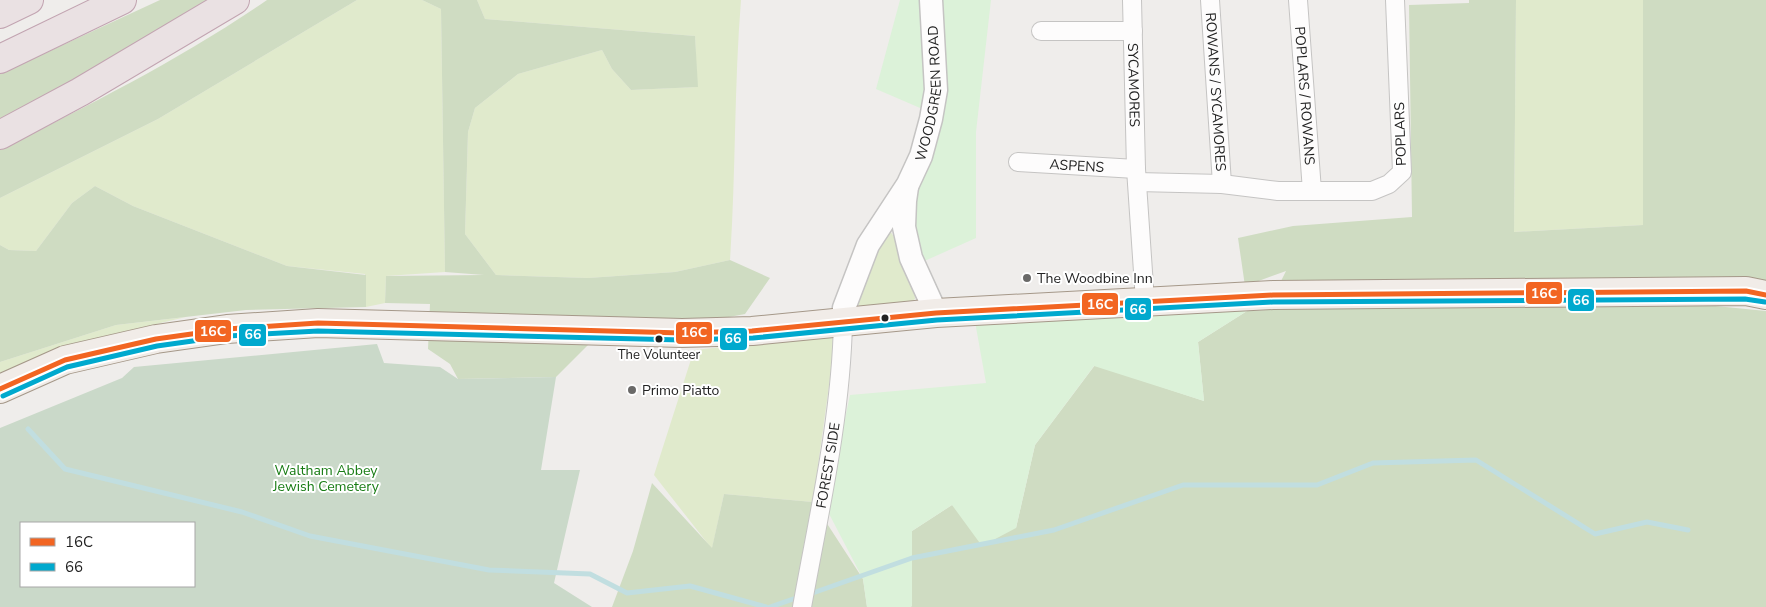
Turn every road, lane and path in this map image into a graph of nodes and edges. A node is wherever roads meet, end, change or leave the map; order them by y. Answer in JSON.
{"nodes":[{"id":1,"x":29,"y":0,"type":"edge"},
{"id":2,"x":122,"y":0,"type":"edge"},
{"id":3,"x":235,"y":0,"type":"edge"},
{"id":4,"x":931,"y":0,"type":"edge"},
{"id":5,"x":1132,"y":0,"type":"edge"},
{"id":6,"x":1210,"y":0,"type":"edge"},
{"id":7,"x":1298,"y":0,"type":"edge"},
{"id":8,"x":1394,"y":0,"type":"edge"},
{"id":9,"x":0,"y":14,"type":"edge"},
{"id":10,"x":1041,"y":31,"type":"dead end"},
{"id":11,"x":1133,"y":31,"type":"junction"},
{"id":12,"x":0,"y":59,"type":"edge"},
{"id":13,"x":0,"y":135,"type":"edge"},
{"id":14,"x":1018,"y":162,"type":"dead end"},
{"id":15,"x":1136,"y":176,"type":"junction"},
{"id":16,"x":908,"y":184,"type":"junction"},
{"id":17,"x":1222,"y":184,"type":"junction"},
{"id":18,"x":1312,"y":191,"type":"junction"},
{"id":19,"x":1766,"y":295,"type":"edge"},
{"id":20,"x":1145,"y":301,"type":"junction"},
{"id":21,"x":936,"y":313,"type":"junction"},
{"id":22,"x":843,"y":322,"type":"junction"},
{"id":23,"x":0,"y":389,"type":"edge"},
{"id":24,"x":802,"y":607,"type":"edge"}],
"edges":[{"from":1,"to":9,"type":"highway"},
{"from":2,"to":12,"type":"highway"},
{"from":3,"to":13,"type":"highway"},
{"from":4,"to":16,"type":"street","name":"WOODGREEN ROAD"},
{"from":5,"to":11,"type":"street","name":"SYCAMORES"},
{"from":6,"to":17,"type":"street","name":"ROWANS / SYCAMORES"},
{"from":7,"to":18,"type":"street","name":"POPLARS / ROWANS"},
{"from":8,"to":18,"type":"street","name":"POPLARS"},
{"from":10,"to":11,"type":"street"},
{"from":11,"to":15,"type":"street","name":"SYCAMORES"},
{"from":14,"to":15,"type":"street","name":"ASPENS"},
{"from":15,"to":17,"type":"street","name":"ASPENS"},
{"from":15,"to":20,"type":"street","name":"SYCAMORES"},
{"from":16,"to":21,"type":"street","name":"WOODGREEN ROAD"},
{"from":16,"to":22,"type":"street","name":"WOODGREEN ROAD"},
{"from":17,"to":18,"type":"street","name":"ASPENS"},
{"from":19,"to":20,"type":"main road"},
{"from":20,"to":21,"type":"main road"},
{"from":21,"to":22,"type":"main road"},
{"from":22,"to":23,"type":"main road"},
{"from":22,"to":24,"type":"street","name":"FOREST SIDE"}]}
